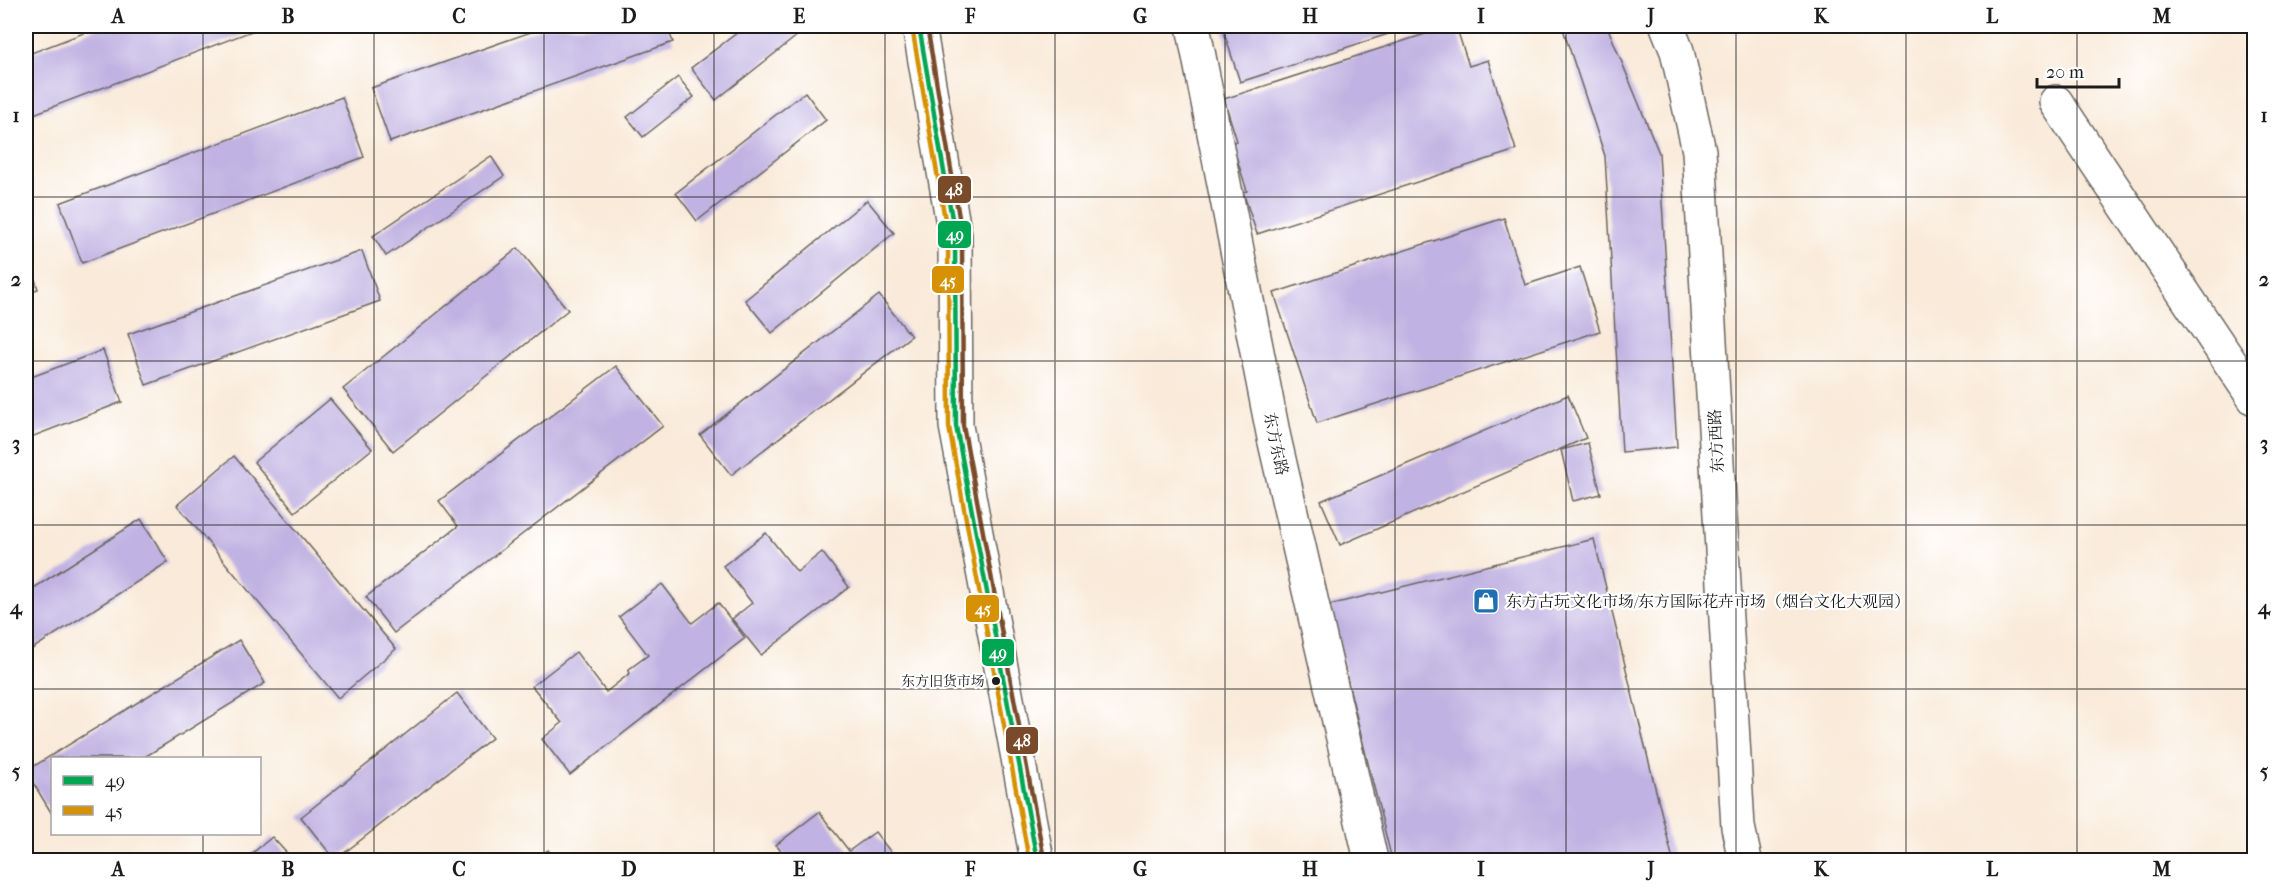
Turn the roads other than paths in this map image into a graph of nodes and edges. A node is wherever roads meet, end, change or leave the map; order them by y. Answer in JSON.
{"nodes":[{"id":1,"x":919,"y":26,"type":"edge"},
{"id":2,"x":1193,"y":26,"type":"edge"},
{"id":3,"x":1667,"y":26,"type":"edge"},
{"id":4,"x":2056,"y":102,"type":"dead end"},
{"id":5,"x":2254,"y":398,"type":"edge"},
{"id":6,"x":1036,"y":861,"type":"edge"},
{"id":7,"x":1371,"y":861,"type":"edge"},
{"id":8,"x":1745,"y":861,"type":"edge"}],
"edges":[{"from":1,"to":6,"type":"street"},
{"from":2,"to":7,"type":"street","name":"东方东路"},
{"from":3,"to":8,"type":"street","name":"东方西路"},
{"from":4,"to":5,"type":"street"}]}
